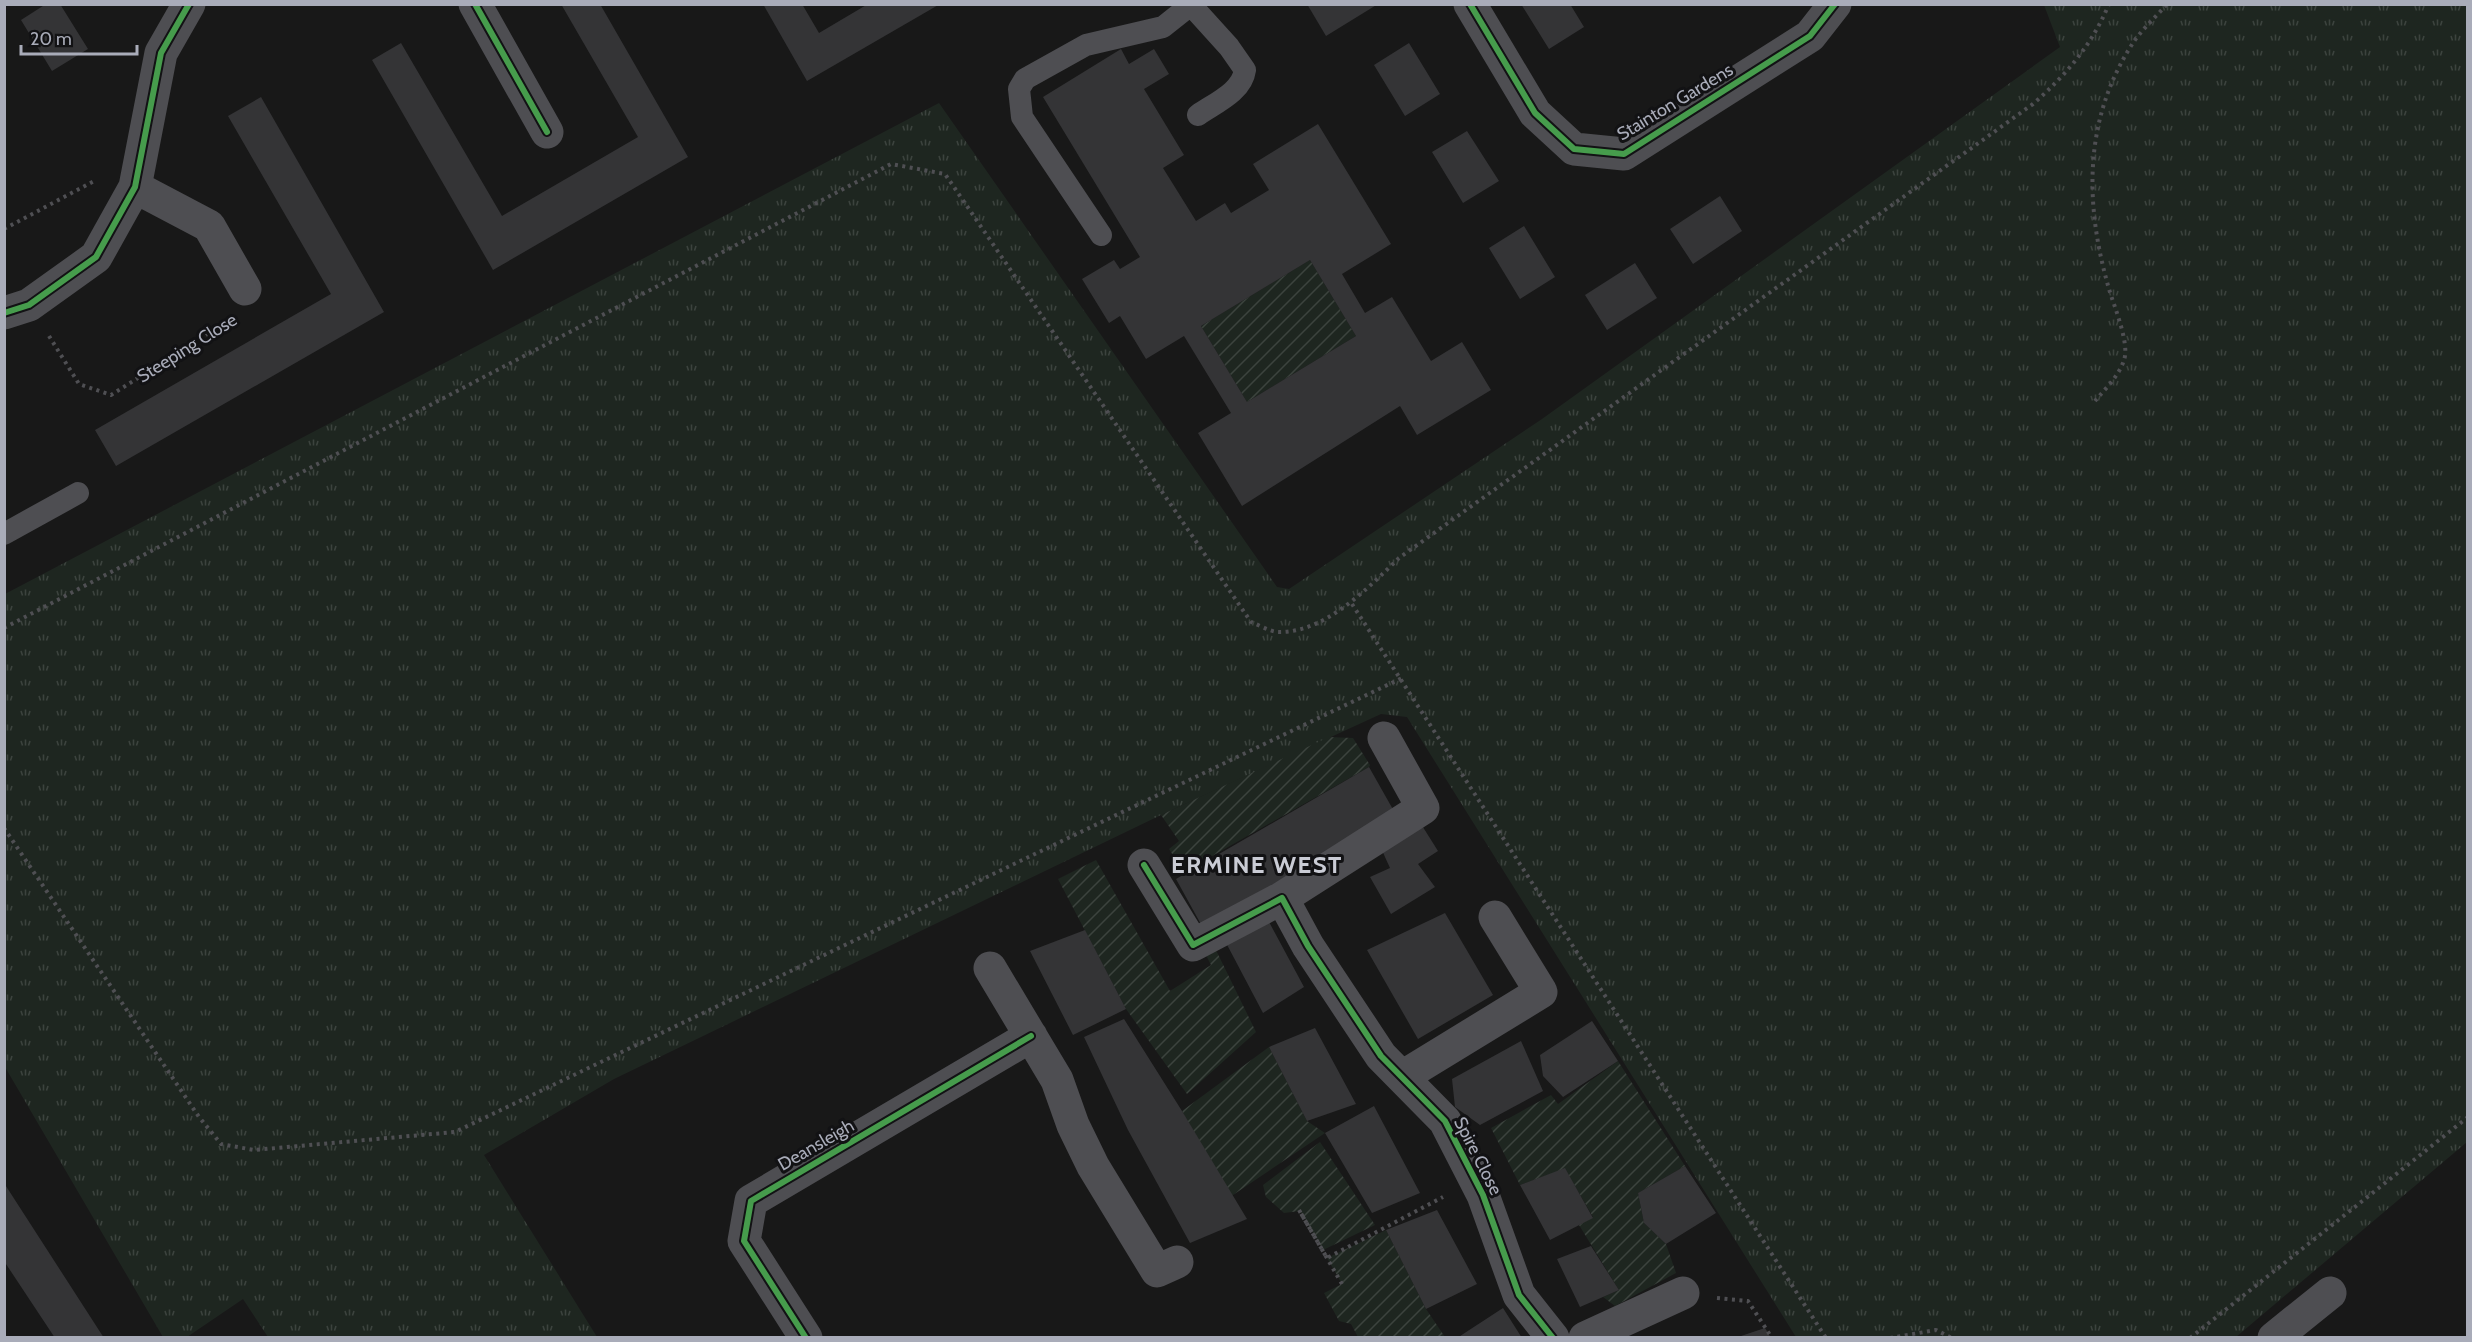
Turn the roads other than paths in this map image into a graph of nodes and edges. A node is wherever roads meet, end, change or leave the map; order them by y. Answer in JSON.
{"nodes":[{"id":1,"x":189,"y":4,"type":"edge"},
{"id":2,"x":475,"y":4,"type":"edge"},
{"id":3,"x":1470,"y":4,"type":"edge"},
{"id":4,"x":1835,"y":4,"type":"edge"},
{"id":5,"x":1192,"y":5,"type":"edge"},
{"id":6,"x":1197,"y":115,"type":"dead end"},
{"id":7,"x":547,"y":132,"type":"dead end"},
{"id":8,"x":135,"y":187,"type":"junction"},
{"id":9,"x":1101,"y":235,"type":"dead end"},
{"id":10,"x":245,"y":289,"type":"road end"},
{"id":11,"x":17,"y":309,"type":"edge"},
{"id":12,"x":78,"y":493,"type":"dead end"},
{"id":13,"x":4,"y":534,"type":"edge"},
{"id":14,"x":1384,"y":738,"type":"dead end"},
{"id":15,"x":1144,"y":865,"type":"dead end"},
{"id":16,"x":1282,"y":898,"type":"junction"},
{"id":17,"x":1495,"y":917,"type":"dead end"},
{"id":18,"x":990,"y":968,"type":"dead end"},
{"id":19,"x":1030,"y":1036,"type":"junction"},
{"id":20,"x":1402,"y":1077,"type":"junction"},
{"id":21,"x":1158,"y":1271,"type":"dead end"},
{"id":22,"x":1683,"y":1293,"type":"road end"},
{"id":23,"x":2330,"y":1293,"type":"dead end"},
{"id":24,"x":806,"y":1338,"type":"edge"},
{"id":25,"x":1554,"y":1338,"type":"edge"},
{"id":26,"x":1586,"y":1338,"type":"edge"},
{"id":27,"x":2274,"y":1338,"type":"edge"}],
"edges":[{"from":1,"to":8,"type":"street"},
{"from":2,"to":7,"type":"street"},
{"from":3,"to":4,"type":"street","name":"Stainton Gardens"},
{"from":5,"to":6,"type":"lane"},
{"from":5,"to":9,"type":"lane"},
{"from":8,"to":10,"type":"street","name":"Steeping Close"},
{"from":8,"to":11,"type":"street"},
{"from":12,"to":13,"type":"lane"},
{"from":14,"to":16,"type":"street"},
{"from":15,"to":16,"type":"street"},
{"from":16,"to":20,"type":"street","name":"Spire Close"},
{"from":17,"to":20,"type":"street"},
{"from":18,"to":19,"type":"street"},
{"from":19,"to":21,"type":"street"},
{"from":19,"to":24,"type":"street","name":"Deansleigh"},
{"from":20,"to":25,"type":"street","name":"Spire Close"},
{"from":22,"to":26,"type":"street"},
{"from":23,"to":27,"type":"street"}]}
